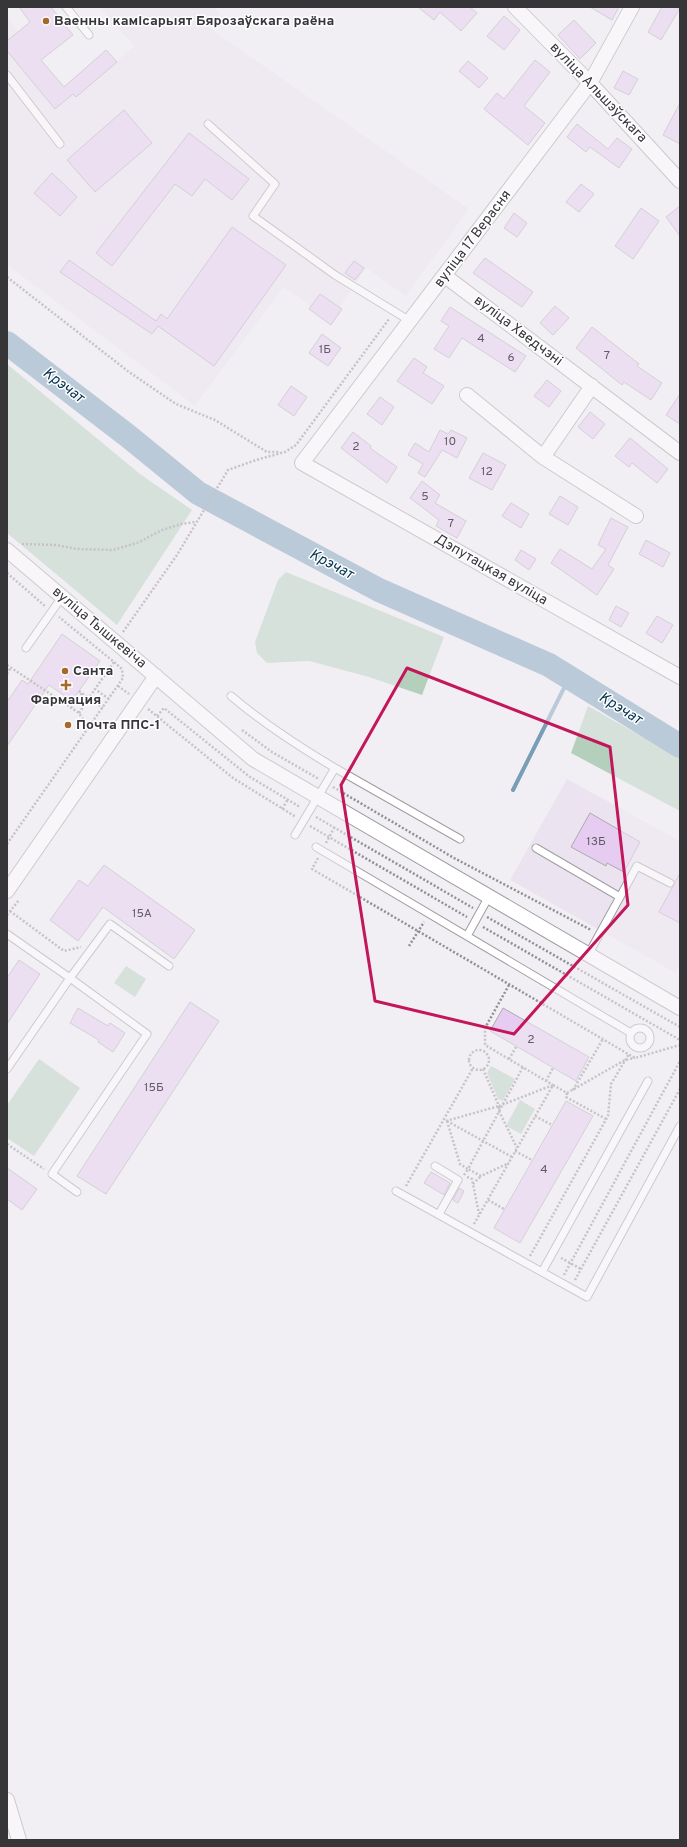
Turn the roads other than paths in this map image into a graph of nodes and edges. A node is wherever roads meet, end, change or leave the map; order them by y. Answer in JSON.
{"nodes":[{"id":1,"x":66,"y":7,"type":"edge"},
{"id":2,"x":515,"y":7,"type":"edge"},
{"id":3,"x":632,"y":7,"type":"edge"},
{"id":4,"x":89,"y":35,"type":"dead end"},
{"id":5,"x":7,"y":75,"type":"edge"},
{"id":6,"x":590,"y":83,"type":"junction"},
{"id":7,"x":208,"y":124,"type":"dead end"},
{"id":8,"x":60,"y":144,"type":"dead end"},
{"id":9,"x":680,"y":181,"type":"edge"},
{"id":10,"x":445,"y":276,"type":"junction"},
{"id":11,"x":410,"y":321,"type":"junction"},
{"id":12,"x":592,"y":386,"type":"junction"},
{"id":13,"x":467,"y":395,"type":"dead end"},
{"id":14,"x":680,"y":452,"type":"edge"},
{"id":15,"x":543,"y":457,"type":"junction"},
{"id":16,"x":302,"y":463,"type":"joint"},
{"id":17,"x":636,"y":516,"type":"dead end"},
{"id":18,"x":12,"y":547,"type":"edge"},
{"id":19,"x":62,"y":597,"type":"junction"},
{"id":20,"x":26,"y":648,"type":"dead end"},
{"id":21,"x":156,"y":676,"type":"junction"},
{"id":22,"x":680,"y":677,"type":"edge"},
{"id":23,"x":231,"y":696,"type":"dead end"},
{"id":24,"x":335,"y":768,"type":"junction"},
{"id":25,"x":318,"y":798,"type":"junction"},
{"id":26,"x":295,"y":835,"type":"dead end"},
{"id":27,"x":460,"y":839,"type":"dead end"},
{"id":28,"x":536,"y":848,"type":"dead end"},
{"id":29,"x":319,"y":849,"type":"road end"},
{"id":30,"x":670,"y":883,"type":"dead end"},
{"id":31,"x":7,"y":890,"type":"edge"},
{"id":32,"x":620,"y":897,"type":"junction"},
{"id":33,"x":488,"y":898,"type":"junction"},
{"id":34,"x":7,"y":934,"type":"edge"},
{"id":35,"x":467,"y":936,"type":"junction"},
{"id":36,"x":588,"y":955,"type":"junction"},
{"id":37,"x":169,"y":966,"type":"dead end"},
{"id":38,"x":70,"y":978,"type":"junction"},
{"id":39,"x":680,"y":1008,"type":"edge"},
{"id":40,"x":631,"y":1033,"type":"dead end"},
{"id":41,"x":7,"y":1069,"type":"edge"},
{"id":42,"x":648,"y":1081,"type":"dead end"},
{"id":43,"x":680,"y":1126,"type":"edge"},
{"id":44,"x":435,"y":1166,"type":"dead end"},
{"id":45,"x":77,"y":1192,"type":"dead end"},
{"id":46,"x":399,"y":1192,"type":"road end"},
{"id":47,"x":439,"y":1214,"type":"junction"},
{"id":48,"x":542,"y":1272,"type":"junction"},
{"id":49,"x":7,"y":1800,"type":"edge"},
{"id":50,"x":20,"y":1840,"type":"edge"}],
"edges":[{"from":1,"to":4,"type":"lane"},
{"from":2,"to":6,"type":"street","name":"вуліца Альшэўскага"},
{"from":3,"to":6,"type":"street","name":"вуліца 17 Верасня"},
{"from":5,"to":8,"type":"lane"},
{"from":6,"to":9,"type":"street","name":"вуліца Альшэўскага"},
{"from":6,"to":10,"type":"street","name":"вуліца 17 Верасня"},
{"from":7,"to":11,"type":"lane"},
{"from":10,"to":11,"type":"street","name":"вуліца 17 Верасня"},
{"from":10,"to":12,"type":"street","name":"вуліца Хведчэні"},
{"from":11,"to":16,"type":"street","name":"вуліца 17 Верасня"},
{"from":12,"to":14,"type":"street","name":"вуліца Хведчэні"},
{"from":12,"to":15,"type":"street"},
{"from":13,"to":15,"type":"street"},
{"from":15,"to":17,"type":"street"},
{"from":16,"to":22,"type":"street","name":"Дэпутацкая вуліца"},
{"from":18,"to":19,"type":"street","name":"вуліца Тышкевіча"},
{"from":19,"to":20,"type":"lane"},
{"from":19,"to":21,"type":"street","name":"вуліца Тышкевіча"},
{"from":21,"to":25,"type":"street"},
{"from":21,"to":31,"type":"street","name":"вуліца Тышкевіча"},
{"from":23,"to":24,"type":"lane"},
{"from":24,"to":25,"type":"lane"},
{"from":24,"to":27,"type":"lane"},
{"from":25,"to":26,"type":"lane"},
{"from":25,"to":33,"type":"street"},
{"from":28,"to":32,"type":"lane"},
{"from":29,"to":35,"type":"lane"},
{"from":30,"to":32,"type":"lane"},
{"from":32,"to":36,"type":"lane"},
{"from":33,"to":35,"type":"lane"},
{"from":33,"to":36,"type":"street"},
{"from":34,"to":38,"type":"lane"},
{"from":35,"to":40,"type":"lane"},
{"from":36,"to":39,"type":"street"},
{"from":37,"to":38,"type":"lane"},
{"from":38,"to":41,"type":"lane"},
{"from":38,"to":45,"type":"lane"},
{"from":42,"to":48,"type":"lane"},
{"from":43,"to":48,"type":"lane"},
{"from":44,"to":47,"type":"lane"},
{"from":46,"to":47,"type":"lane"},
{"from":47,"to":48,"type":"lane"},
{"from":49,"to":50,"type":"street"}]}
